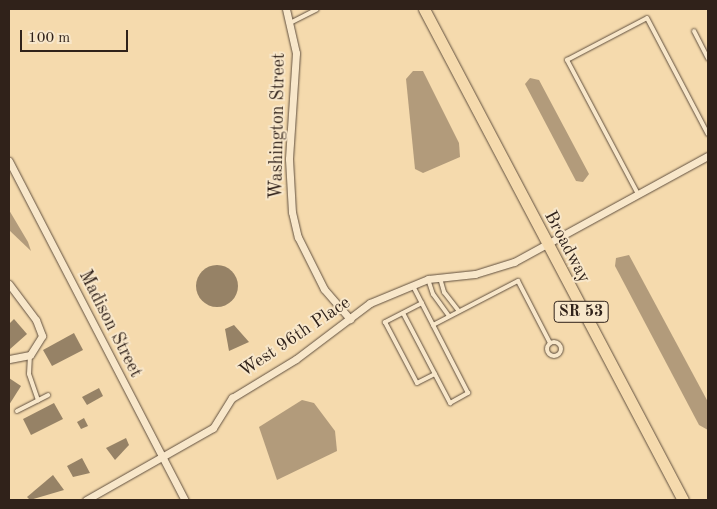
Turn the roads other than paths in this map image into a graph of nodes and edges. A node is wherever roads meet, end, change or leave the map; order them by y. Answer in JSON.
{"nodes":[{"id":1,"x":286,"y":9,"type":"edge"},
{"id":2,"x":317,"y":9,"type":"edge"},
{"id":3,"x":424,"y":9,"type":"edge"},
{"id":4,"x":290,"y":23,"type":"junction"},
{"id":5,"x":694,"y":31,"type":"dead end"},
{"id":6,"x":708,"y":59,"type":"edge"},
{"id":7,"x":708,"y":134,"type":"edge"},
{"id":8,"x":708,"y":156,"type":"edge"},
{"id":9,"x":9,"y":161,"type":"edge"},
{"id":10,"x":638,"y":195,"type":"junction"},
{"id":11,"x":546,"y":246,"type":"junction"},
{"id":12,"x":440,"y":278,"type":"junction"},
{"id":13,"x":428,"y":279,"type":"junction"},
{"id":14,"x":9,"y":284,"type":"edge"},
{"id":15,"x":412,"y":284,"type":"junction"},
{"id":16,"x":422,"y":303,"type":"junction"},
{"id":17,"x":459,"y":311,"type":"junction"},
{"id":18,"x":403,"y":313,"type":"junction"},
{"id":19,"x":449,"y":316,"type":"junction"},
{"id":20,"x":350,"y":319,"type":"junction"},
{"id":21,"x":433,"y":324,"type":"junction"},
{"id":22,"x":550,"y":343,"type":"dead end"},
{"id":23,"x":30,"y":355,"type":"junction"},
{"id":24,"x":9,"y":359,"type":"edge"},
{"id":25,"x":435,"y":374,"type":"junction"},
{"id":26,"x":48,"y":395,"type":"dead end"},
{"id":27,"x":38,"y":400,"type":"junction"},
{"id":28,"x":17,"y":411,"type":"dead end"},
{"id":29,"x":163,"y":459,"type":"junction"},
{"id":30,"x":86,"y":500,"type":"edge"},
{"id":31,"x":185,"y":500,"type":"edge"},
{"id":32,"x":682,"y":500,"type":"edge"}],
"edges":[{"from":1,"to":4,"type":"street","name":"Washington Street"},
{"from":2,"to":4,"type":"lane"},
{"from":3,"to":11,"type":"main road","name":"Broadway","number":"SR 53"},
{"from":4,"to":20,"type":"street","name":"Washington Street"},
{"from":5,"to":6,"type":"lane"},
{"from":7,"to":10,"type":"lane"},
{"from":8,"to":10,"type":"street","name":"West 96th Place"},
{"from":9,"to":29,"type":"street","name":"Madison Street"},
{"from":10,"to":11,"type":"street","name":"West 96th Place"},
{"from":11,"to":12,"type":"street","name":"West 96th Place"},
{"from":11,"to":32,"type":"main road","name":"Broadway","number":"SR 53"},
{"from":12,"to":13,"type":"street","name":"West 96th Place"},
{"from":12,"to":17,"type":"lane"},
{"from":13,"to":15,"type":"street","name":"West 96th Place"},
{"from":13,"to":19,"type":"lane"},
{"from":14,"to":23,"type":"street"},
{"from":15,"to":16,"type":"lane"},
{"from":15,"to":20,"type":"street","name":"West 96th Place"},
{"from":16,"to":18,"type":"lane"},
{"from":16,"to":21,"type":"lane"},
{"from":17,"to":19,"type":"lane"},
{"from":17,"to":22,"type":"lane"},
{"from":18,"to":25,"type":"lane"},
{"from":18,"to":25,"type":"lane"},
{"from":19,"to":21,"type":"lane"},
{"from":20,"to":29,"type":"street","name":"West 96th Place"},
{"from":21,"to":25,"type":"lane"},
{"from":23,"to":24,"type":"street"},
{"from":23,"to":27,"type":"lane"},
{"from":26,"to":27,"type":"lane"},
{"from":27,"to":28,"type":"lane"},
{"from":29,"to":30,"type":"street","name":"West 96th Place"},
{"from":29,"to":31,"type":"street","name":"Madison Street"}]}
